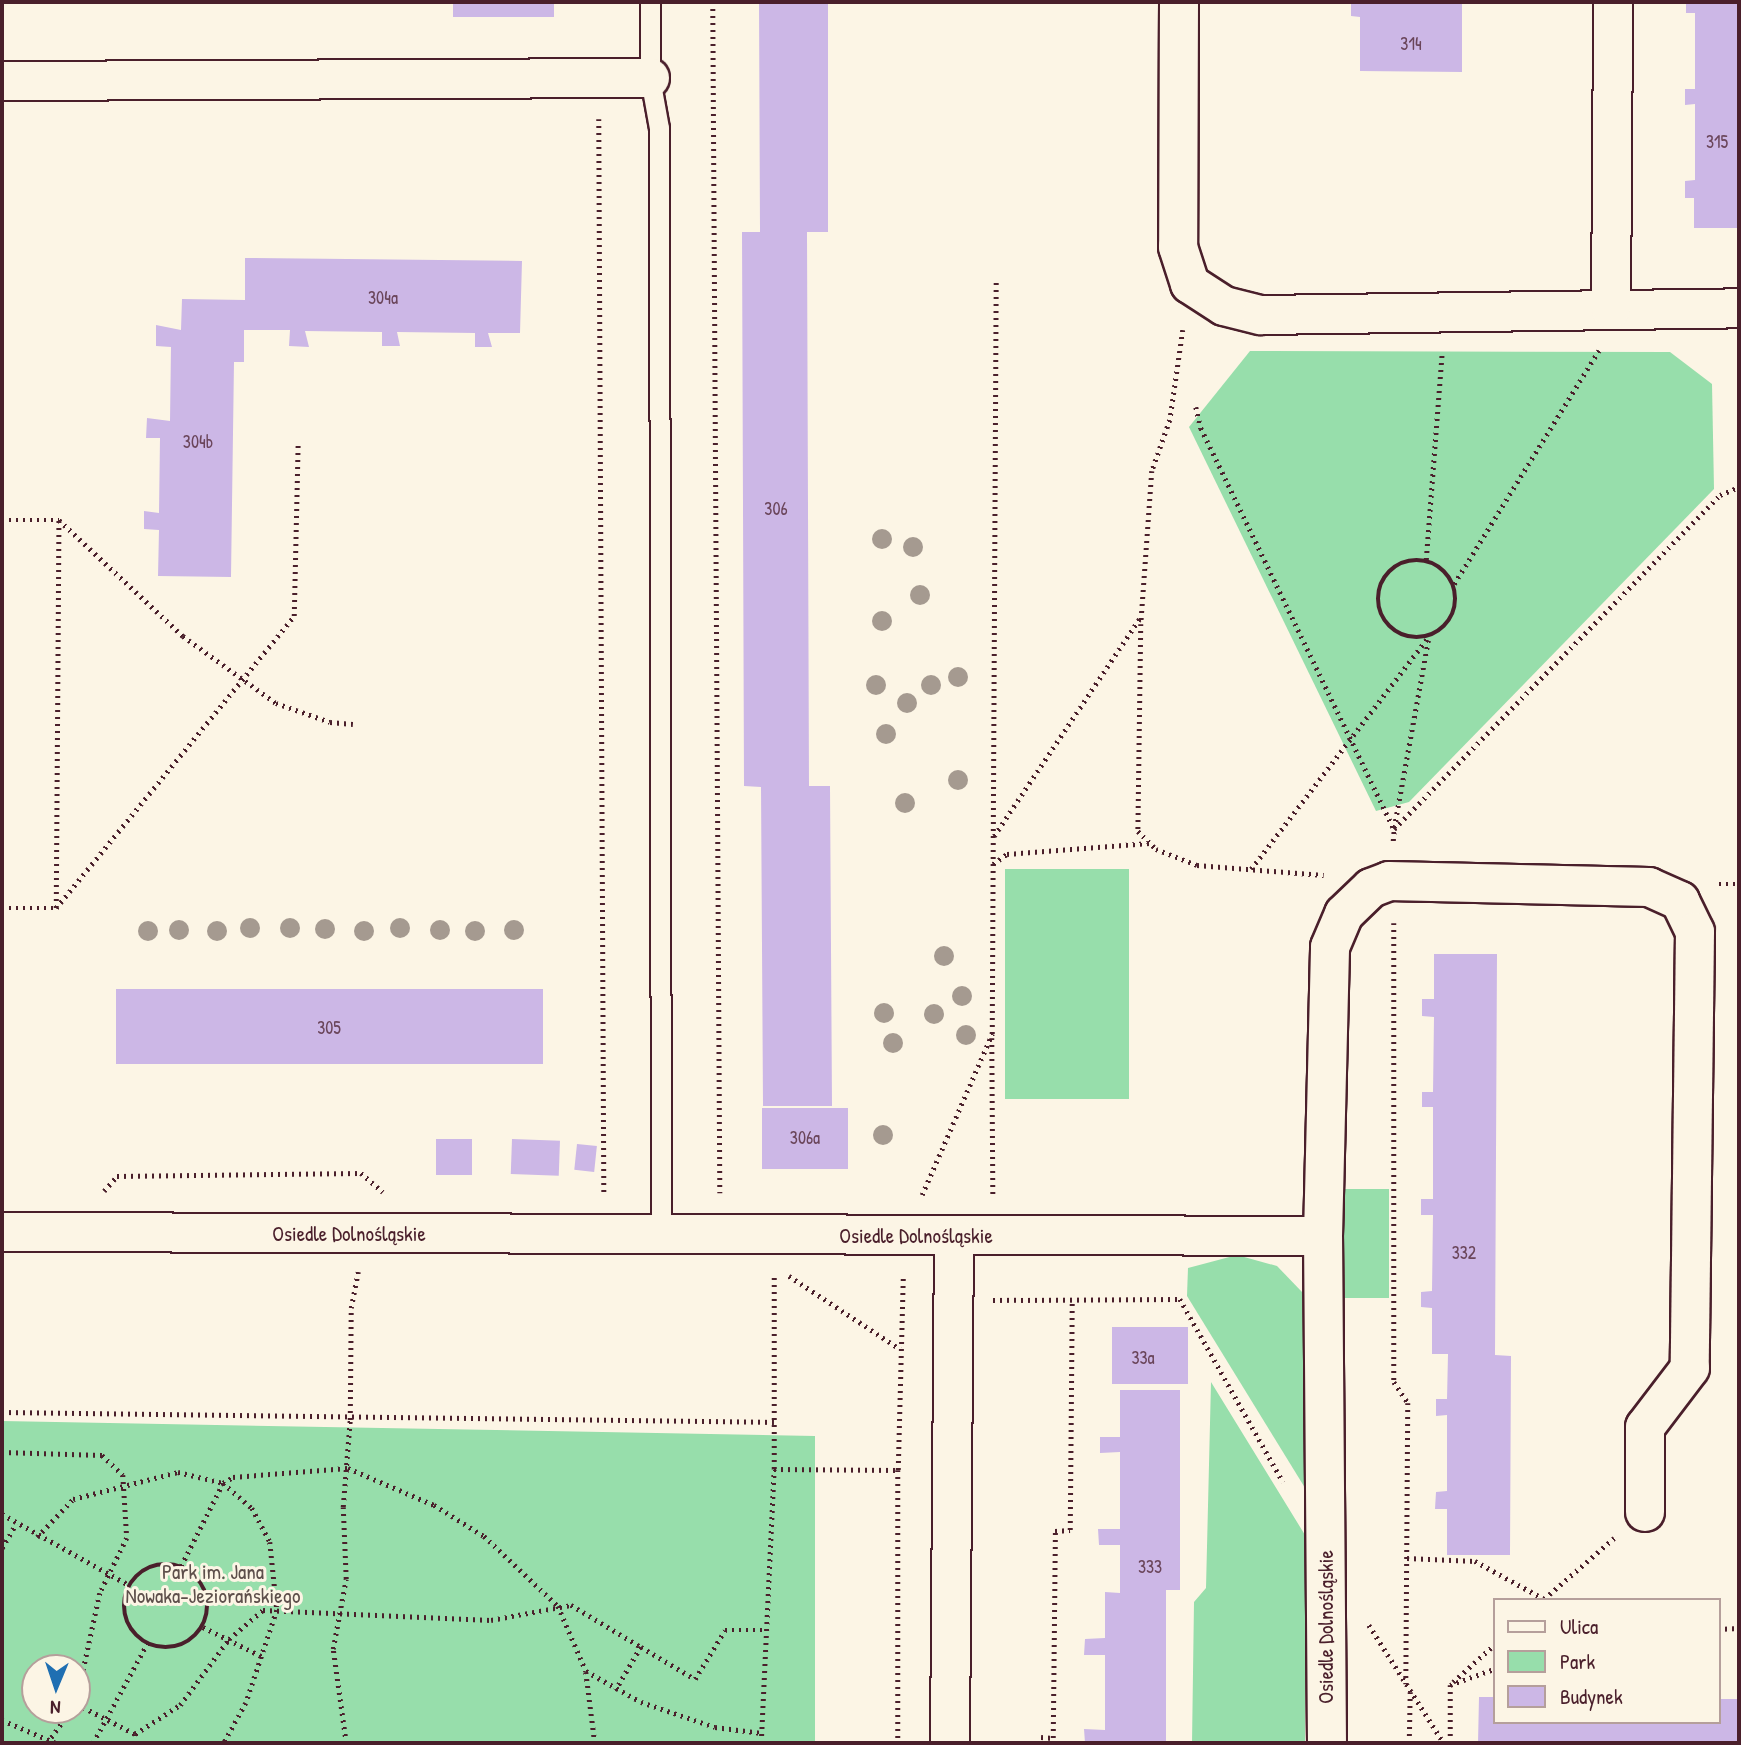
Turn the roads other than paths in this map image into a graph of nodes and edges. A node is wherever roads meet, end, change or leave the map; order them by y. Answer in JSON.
{"nodes":[{"id":1,"x":650,"y":2,"type":"edge"},
{"id":2,"x":1179,"y":2,"type":"edge"},
{"id":3,"x":1613,"y":2,"type":"edge"},
{"id":4,"x":650,"y":78,"type":"junction"},
{"id":5,"x":2,"y":82,"type":"edge"},
{"id":6,"x":1739,"y":308,"type":"edge"},
{"id":7,"x":1611,"y":309,"type":"junction"},
{"id":8,"x":660,"y":1217,"type":"junction"},
{"id":9,"x":2,"y":1232,"type":"edge"},
{"id":10,"x":954,"y":1236,"type":"junction"},
{"id":11,"x":1323,"y":1236,"type":"junction"},
{"id":12,"x":1645,"y":1512,"type":"road end"},
{"id":13,"x":950,"y":1743,"type":"edge"},
{"id":14,"x":1327,"y":1743,"type":"edge"}],
"edges":[{"from":1,"to":4,"type":"lane"},
{"from":2,"to":7,"type":"street"},
{"from":3,"to":7,"type":"street"},
{"from":4,"to":5,"type":"street"},
{"from":4,"to":8,"type":"lane"},
{"from":6,"to":7,"type":"street"},
{"from":8,"to":9,"type":"street","name":"Osiedle Dolnośląskie"},
{"from":8,"to":10,"type":"street","name":"Osiedle Dolnośląskie"},
{"from":10,"to":11,"type":"street","name":"Osiedle Dolnośląskie"},
{"from":10,"to":13,"type":"street"},
{"from":11,"to":12,"type":"street"},
{"from":11,"to":14,"type":"street","name":"Osiedle Dolnośląskie"}]}
